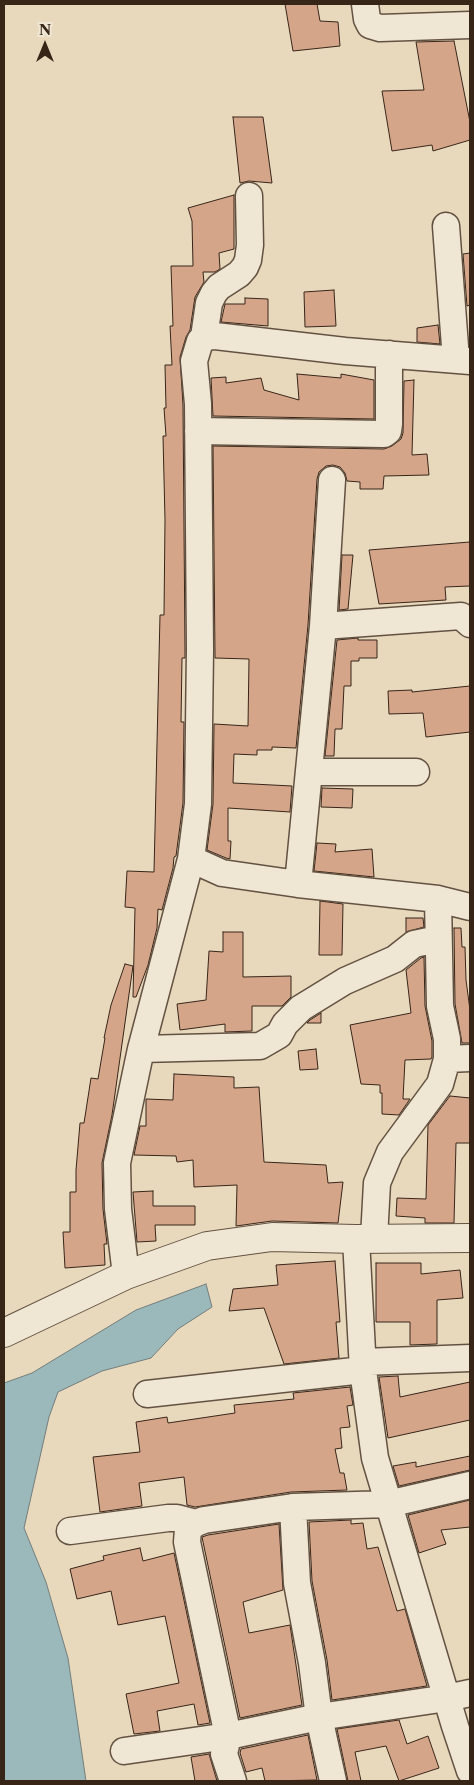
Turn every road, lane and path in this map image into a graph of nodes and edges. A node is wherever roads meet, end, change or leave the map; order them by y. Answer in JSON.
{"nodes":[{"id":1,"x":365,"y":4,"type":"edge"},
{"id":2,"x":470,"y":25,"type":"edge"},
{"id":3,"x":249,"y":196,"type":"dead end"},
{"id":4,"x":446,"y":226,"type":"dead end"},
{"id":5,"x":204,"y":337,"type":"junction"},
{"id":6,"x":389,"y":354,"type":"junction"},
{"id":7,"x":463,"y":361,"type":"edge"},
{"id":8,"x":198,"y":431,"type":"junction"},
{"id":9,"x":332,"y":480,"type":"dead end"},
{"id":10,"x":470,"y":624,"type":"edge"},
{"id":11,"x":323,"y":626,"type":"junction"},
{"id":12,"x":308,"y":772,"type":"junction"},
{"id":13,"x":416,"y":772,"type":"dead end"},
{"id":14,"x":191,"y":859,"type":"junction"},
{"id":15,"x":298,"y":884,"type":"junction"},
{"id":16,"x":438,"y":899,"type":"junction"},
{"id":17,"x":470,"y":907,"type":"edge"},
{"id":18,"x":438,"y":939,"type":"junction"},
{"id":19,"x":141,"y":1049,"type":"junction"},
{"id":20,"x":459,"y":1058,"type":"edge"},
{"id":21,"x":470,"y":1238,"type":"edge"},
{"id":22,"x":365,"y":1239,"type":"junction"},
{"id":23,"x":126,"y":1275,"type":"junction"},
{"id":24,"x":4,"y":1332,"type":"edge"},
{"id":25,"x":470,"y":1358,"type":"edge"},
{"id":26,"x":363,"y":1366,"type":"junction"},
{"id":27,"x":147,"y":1394,"type":"dead end"},
{"id":28,"x":470,"y":1484,"type":"edge"},
{"id":29,"x":388,"y":1504,"type":"junction"},
{"id":30,"x":293,"y":1507,"type":"junction"},
{"id":31,"x":196,"y":1523,"type":"junction"},
{"id":32,"x":70,"y":1531,"type":"dead end"},
{"id":33,"x":459,"y":1696,"type":"edge"},
{"id":34,"x":319,"y":1717,"type":"junction"},
{"id":35,"x":228,"y":1736,"type":"junction"},
{"id":36,"x":124,"y":1751,"type":"dead end"},
{"id":37,"x":470,"y":1771,"type":"edge"},
{"id":38,"x":232,"y":1781,"type":"edge"},
{"id":39,"x":333,"y":1781,"type":"edge"}],
"edges":[{"from":1,"to":2,"type":"street"},
{"from":3,"to":5,"type":"street"},
{"from":4,"to":7,"type":"street"},
{"from":5,"to":6,"type":"street"},
{"from":5,"to":8,"type":"street"},
{"from":6,"to":7,"type":"street"},
{"from":6,"to":8,"type":"street"},
{"from":8,"to":14,"type":"street"},
{"from":9,"to":11,"type":"street"},
{"from":10,"to":11,"type":"street"},
{"from":11,"to":12,"type":"street"},
{"from":12,"to":13,"type":"street"},
{"from":12,"to":15,"type":"street"},
{"from":14,"to":15,"type":"street"},
{"from":14,"to":19,"type":"street"},
{"from":15,"to":16,"type":"street"},
{"from":16,"to":17,"type":"street"},
{"from":16,"to":18,"type":"street"},
{"from":18,"to":19,"type":"street"},
{"from":18,"to":20,"type":"street"},
{"from":19,"to":23,"type":"street"},
{"from":20,"to":22,"type":"street"},
{"from":21,"to":22,"type":"street"},
{"from":22,"to":23,"type":"street"},
{"from":22,"to":26,"type":"street"},
{"from":23,"to":24,"type":"street"},
{"from":25,"to":26,"type":"street"},
{"from":26,"to":27,"type":"street"},
{"from":26,"to":29,"type":"street"},
{"from":28,"to":29,"type":"street"},
{"from":29,"to":30,"type":"street"},
{"from":29,"to":33,"type":"street"},
{"from":30,"to":31,"type":"street"},
{"from":30,"to":34,"type":"street"},
{"from":31,"to":32,"type":"street"},
{"from":31,"to":35,"type":"street"},
{"from":33,"to":34,"type":"street"},
{"from":33,"to":37,"type":"street"},
{"from":34,"to":35,"type":"street"},
{"from":34,"to":39,"type":"street"},
{"from":35,"to":36,"type":"street"},
{"from":35,"to":38,"type":"street"}]}
